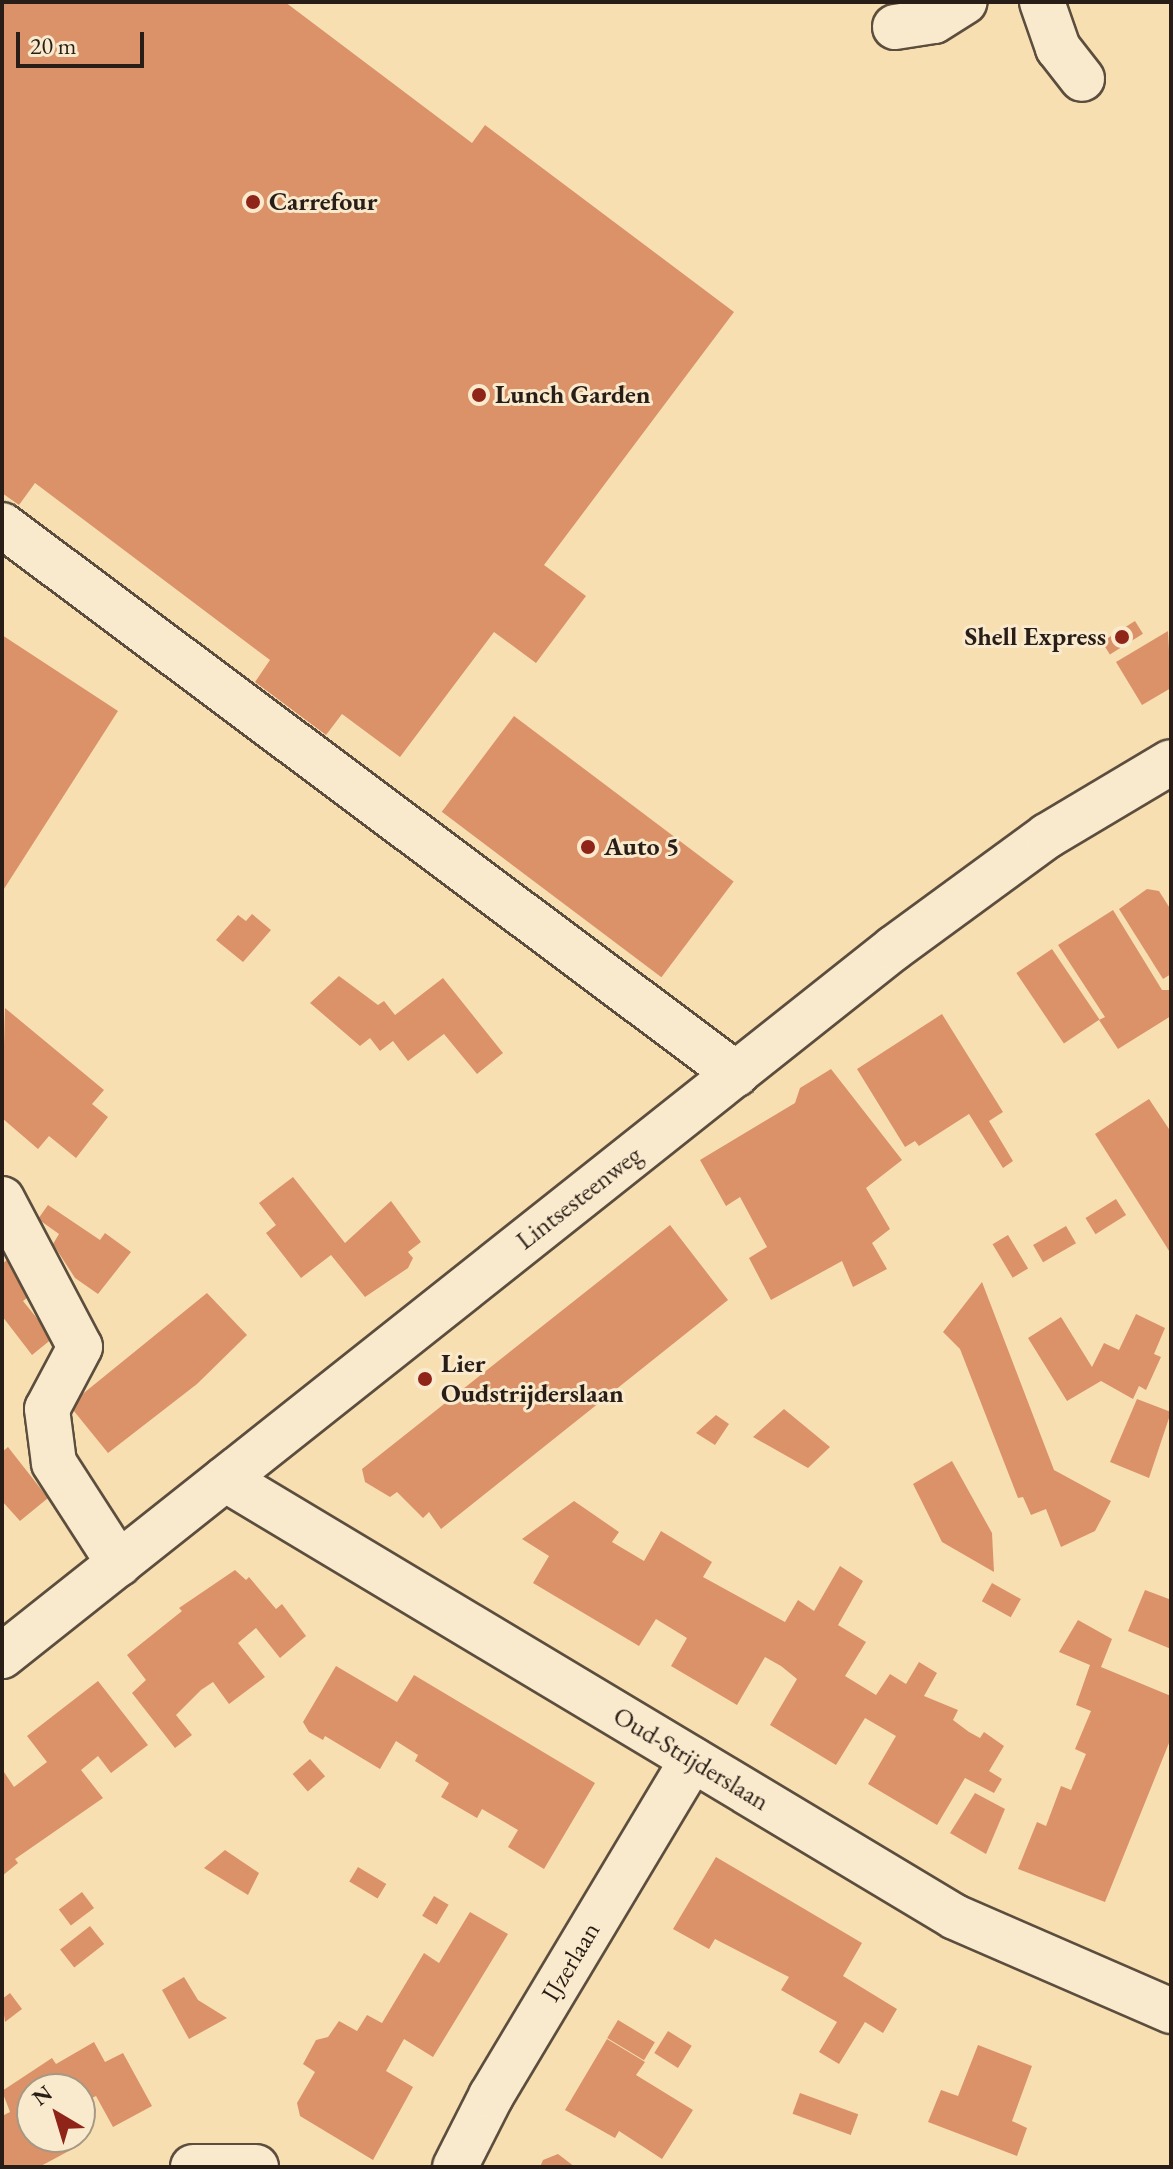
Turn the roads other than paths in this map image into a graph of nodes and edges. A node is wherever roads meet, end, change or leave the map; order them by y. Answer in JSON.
{"nodes":[{"id":1,"x":964,"y":2,"type":"edge"},
{"id":2,"x":1042,"y":2,"type":"edge"},
{"id":3,"x":895,"y":27,"type":"dead end"},
{"id":4,"x":1082,"y":79,"type":"dead end"},
{"id":5,"x":2,"y":525,"type":"edge"},
{"id":6,"x":1171,"y":762,"type":"edge"},
{"id":7,"x":736,"y":1074,"type":"junction"},
{"id":8,"x":2,"y":1199,"type":"edge"},
{"id":9,"x":225,"y":1479,"type":"junction"},
{"id":10,"x":119,"y":1564,"type":"junction"},
{"id":11,"x":2,"y":1656,"type":"edge"},
{"id":12,"x":692,"y":1760,"type":"junction"},
{"id":13,"x":1171,"y":2011,"type":"edge"},
{"id":14,"x":193,"y":2167,"type":"edge"},
{"id":15,"x":256,"y":2167,"type":"edge"},
{"id":16,"x":455,"y":2167,"type":"edge"}],
"edges":[{"from":1,"to":3,"type":"street"},
{"from":2,"to":4,"type":"street"},
{"from":5,"to":7,"type":"street"},
{"from":6,"to":7,"type":"street","name":"Lintsesteenweg"},
{"from":7,"to":9,"type":"street","name":"Lintsesteenweg"},
{"from":8,"to":10,"type":"street"},
{"from":9,"to":10,"type":"street","name":"Lintsesteenweg"},
{"from":9,"to":12,"type":"street","name":"Oud-Strijderslaan"},
{"from":10,"to":11,"type":"street","name":"Lintsesteenweg"},
{"from":12,"to":13,"type":"street","name":"Oud-Strijderslaan"},
{"from":12,"to":16,"type":"street","name":"IJzerlaan"},
{"from":14,"to":15,"type":"street"}]}
